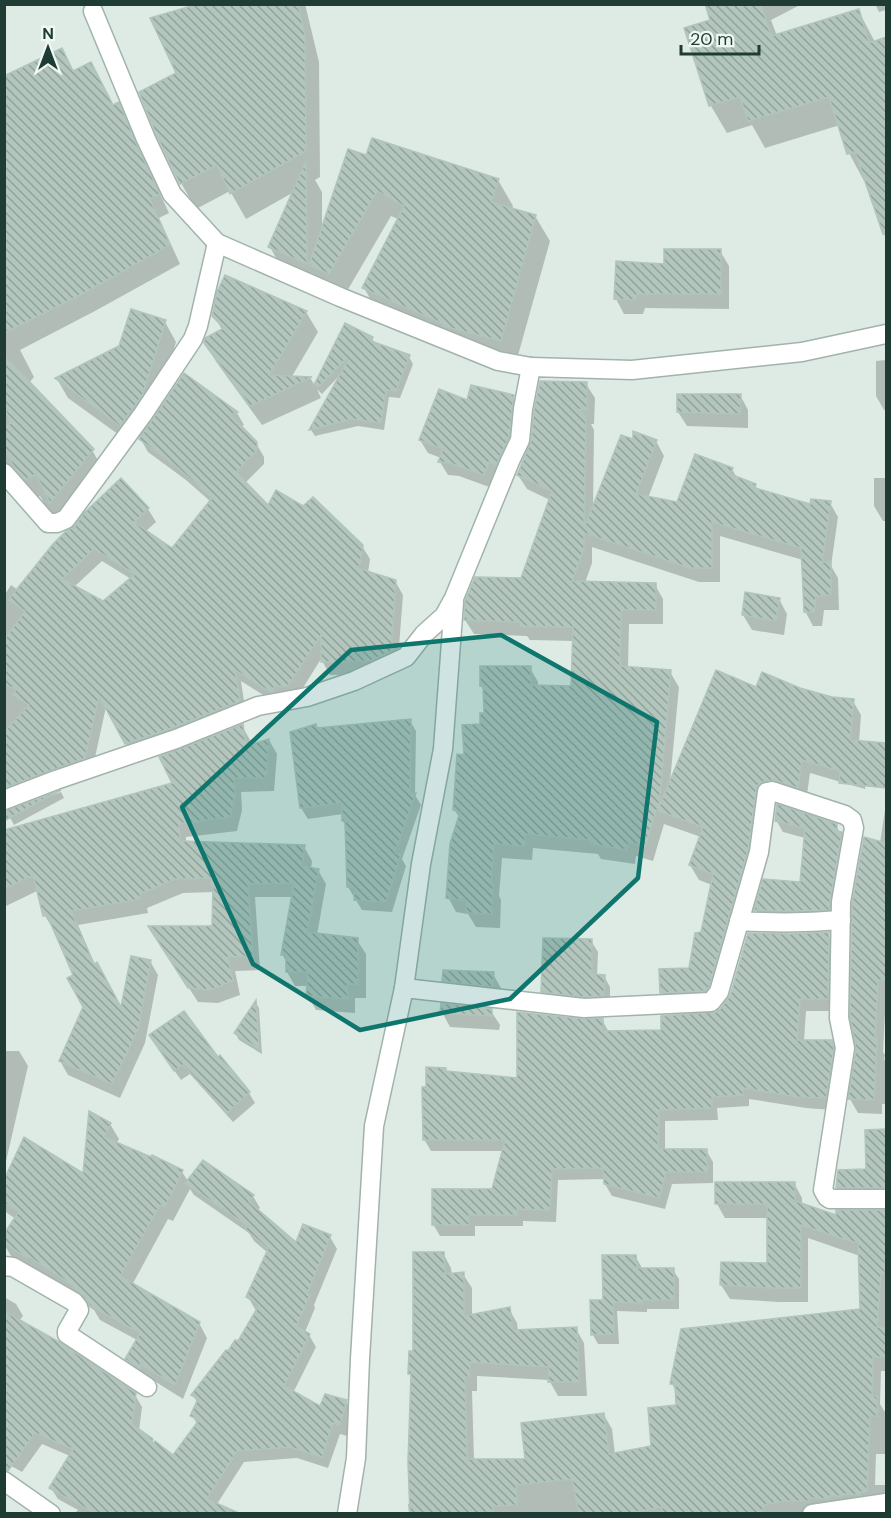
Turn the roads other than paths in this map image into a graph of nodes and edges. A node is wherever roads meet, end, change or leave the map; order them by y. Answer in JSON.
{"nodes":[{"id":1,"x":93,"y":11,"type":"dead end"},
{"id":2,"x":217,"y":243,"type":"junction"},
{"id":3,"x":886,"y":334,"type":"edge"},
{"id":4,"x":531,"y":367,"type":"junction"},
{"id":5,"x":4,"y":473,"type":"edge"},
{"id":6,"x":454,"y":598,"type":"junction"},
{"id":7,"x":4,"y":800,"type":"edge"},
{"id":8,"x":841,"y":920,"type":"junction"},
{"id":9,"x":739,"y":921,"type":"junction"},
{"id":10,"x":404,"y":988,"type":"junction"},
{"id":11,"x":886,"y":1199,"type":"edge"},
{"id":12,"x":4,"y":1266,"type":"edge"},
{"id":13,"x":147,"y":1387,"type":"dead end"},
{"id":14,"x":4,"y":1481,"type":"edge"},
{"id":15,"x":886,"y":1503,"type":"edge"},
{"id":16,"x":51,"y":1514,"type":"edge"},
{"id":17,"x":347,"y":1514,"type":"edge"},
{"id":18,"x":812,"y":1514,"type":"edge"}],
"edges":[{"from":1,"to":2,"type":"street"},
{"from":2,"to":4,"type":"street"},
{"from":2,"to":5,"type":"street"},
{"from":3,"to":4,"type":"street"},
{"from":4,"to":6,"type":"street"},
{"from":6,"to":7,"type":"street"},
{"from":6,"to":10,"type":"street"},
{"from":8,"to":9,"type":"street"},
{"from":8,"to":9,"type":"street"},
{"from":8,"to":11,"type":"street"},
{"from":9,"to":10,"type":"street"},
{"from":10,"to":17,"type":"street"},
{"from":12,"to":13,"type":"street"},
{"from":14,"to":16,"type":"street"},
{"from":15,"to":18,"type":"street"}]}
